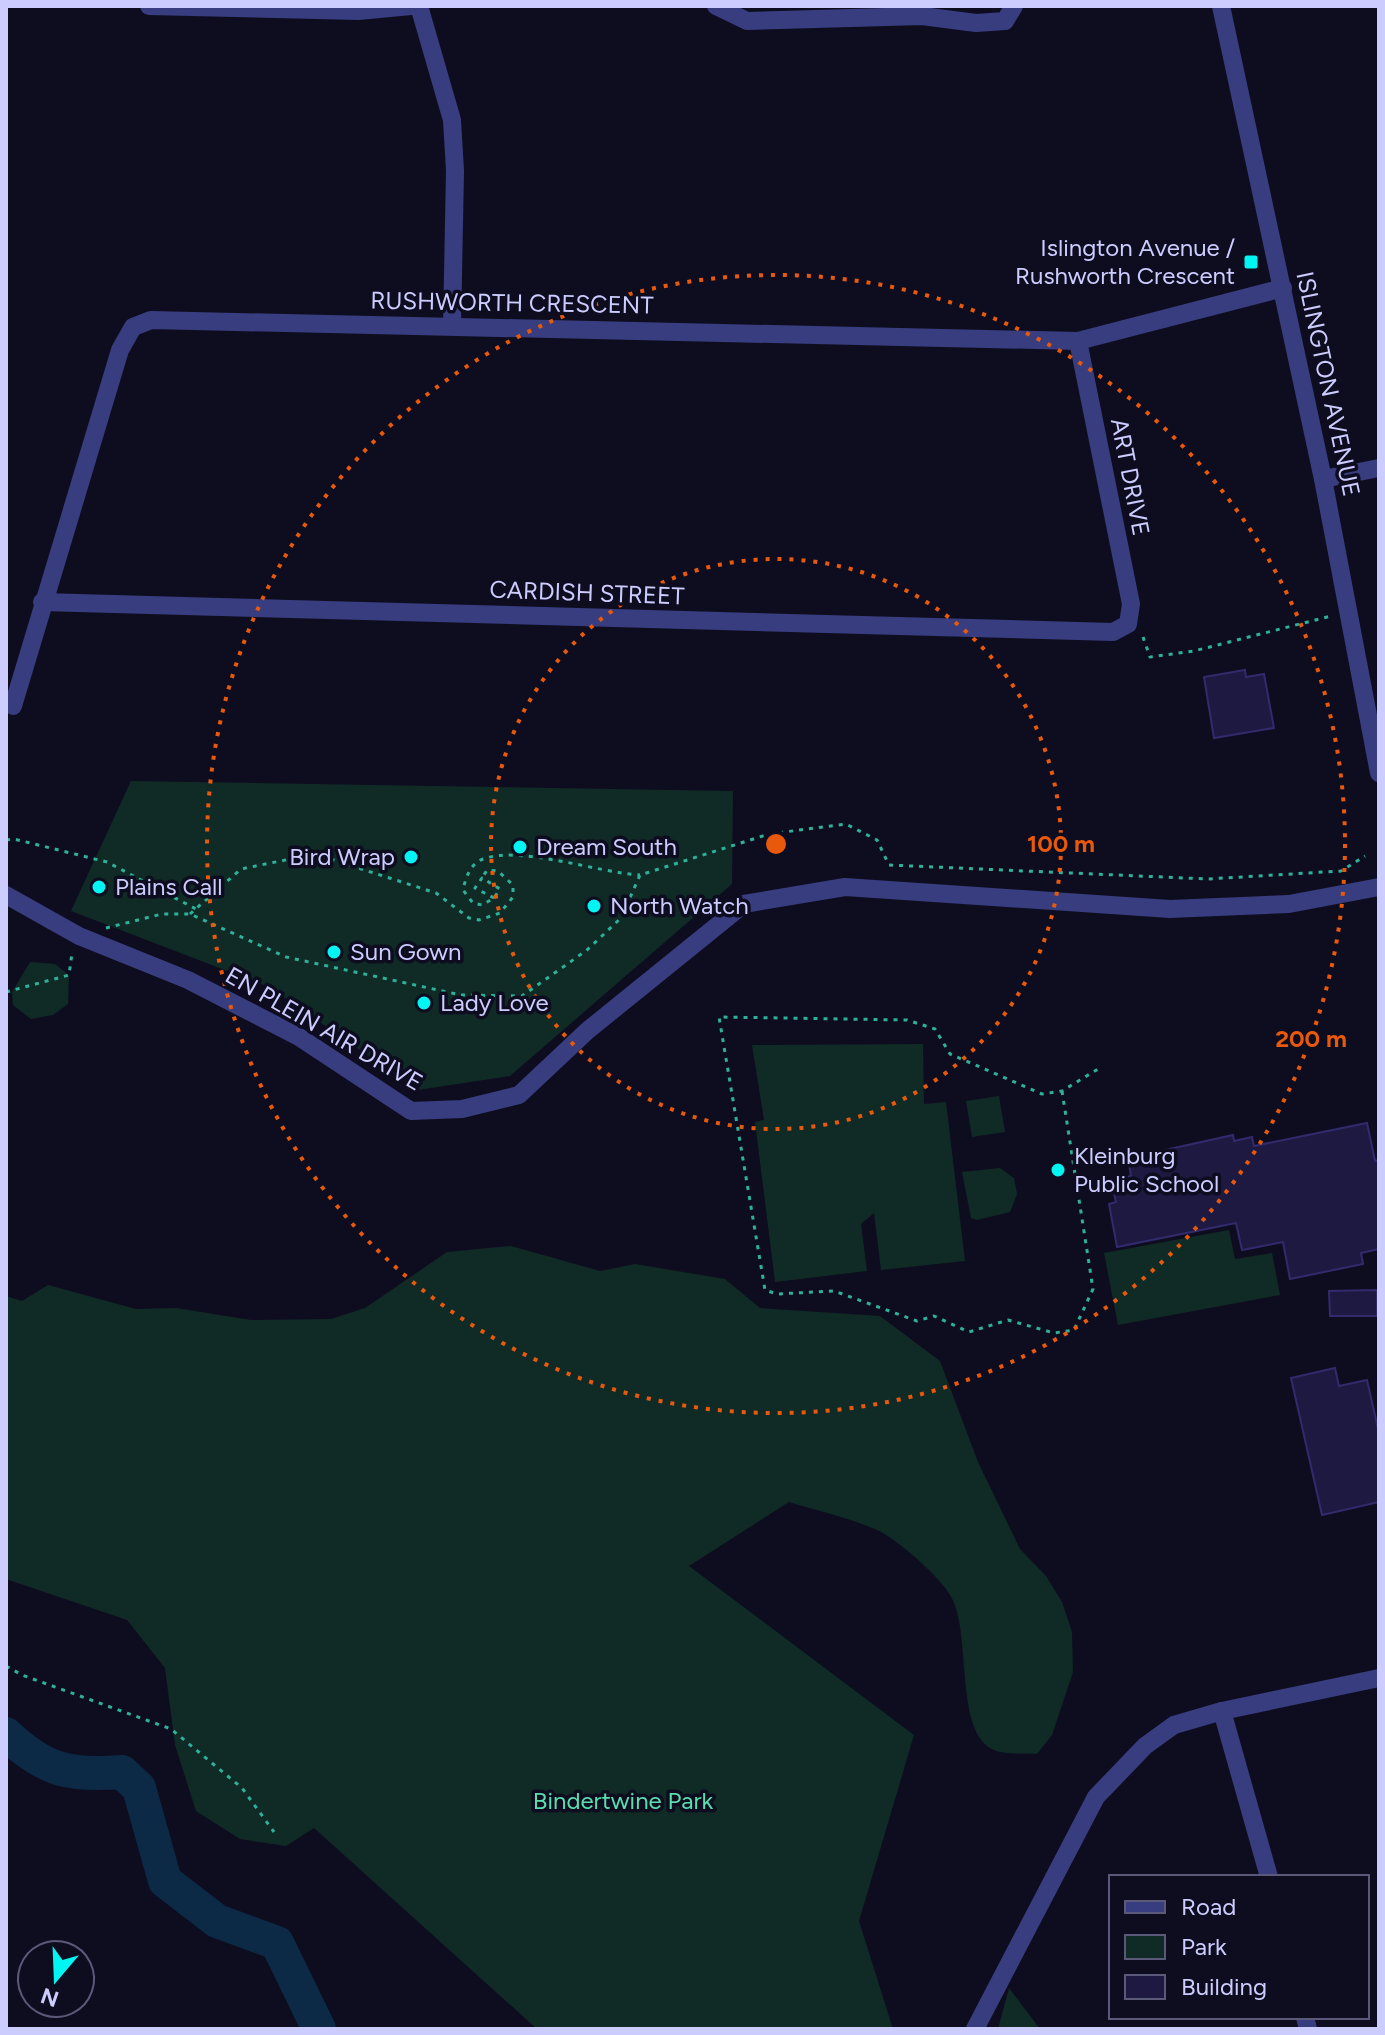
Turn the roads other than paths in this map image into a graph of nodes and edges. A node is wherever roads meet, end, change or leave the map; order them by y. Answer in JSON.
{"nodes":[{"id":1,"x":149,"y":6,"type":"edge"},
{"id":2,"x":411,"y":6,"type":"edge"},
{"id":3,"x":419,"y":6,"type":"edge"},
{"id":4,"x":716,"y":6,"type":"edge"},
{"id":5,"x":1014,"y":6,"type":"edge"},
{"id":6,"x":1221,"y":6,"type":"edge"},
{"id":7,"x":1283,"y":288,"type":"junction"},
{"id":8,"x":452,"y":326,"type":"junction"},
{"id":9,"x":1078,"y":341,"type":"junction"},
{"id":10,"x":1379,"y":468,"type":"edge"},
{"id":11,"x":1323,"y":479,"type":"junction"},
{"id":12,"x":42,"y":602,"type":"junction"},
{"id":13,"x":1128,"y":624,"type":"joint"},
{"id":14,"x":13,"y":706,"type":"dead end"},
{"id":15,"x":1379,"y":773,"type":"edge"},
{"id":16,"x":1379,"y":887,"type":"edge"},
{"id":17,"x":6,"y":895,"type":"edge"},
{"id":18,"x":1379,"y":1678,"type":"edge"},
{"id":19,"x":1222,"y":1711,"type":"junction"},
{"id":20,"x":1268,"y":1875,"type":"edge"},
{"id":21,"x":975,"y":2029,"type":"edge"}],
"edges":[{"from":1,"to":2,"type":"street"},
{"from":3,"to":8,"type":"street"},
{"from":4,"to":5,"type":"street"},
{"from":6,"to":7,"type":"street","name":"ISLINGTON AVENUE"},
{"from":7,"to":9,"type":"street","name":"RUSHWORTH CRESCENT"},
{"from":7,"to":11,"type":"street","name":"ISLINGTON AVENUE"},
{"from":8,"to":9,"type":"street","name":"RUSHWORTH CRESCENT"},
{"from":8,"to":12,"type":"street","name":"RUSHWORTH CRESCENT"},
{"from":9,"to":13,"type":"street","name":"ART DRIVE"},
{"from":10,"to":11,"type":"street"},
{"from":11,"to":15,"type":"street","name":"ISLINGTON AVENUE"},
{"from":12,"to":13,"type":"street","name":"CARDISH STREET"},
{"from":12,"to":14,"type":"street","name":"RUSHWORTH CRESCENT"},
{"from":16,"to":17,"type":"street","name":"EN PLEIN AIR DRIVE"},
{"from":18,"to":19,"type":"street"},
{"from":19,"to":20,"type":"street"},
{"from":19,"to":21,"type":"street"}]}
